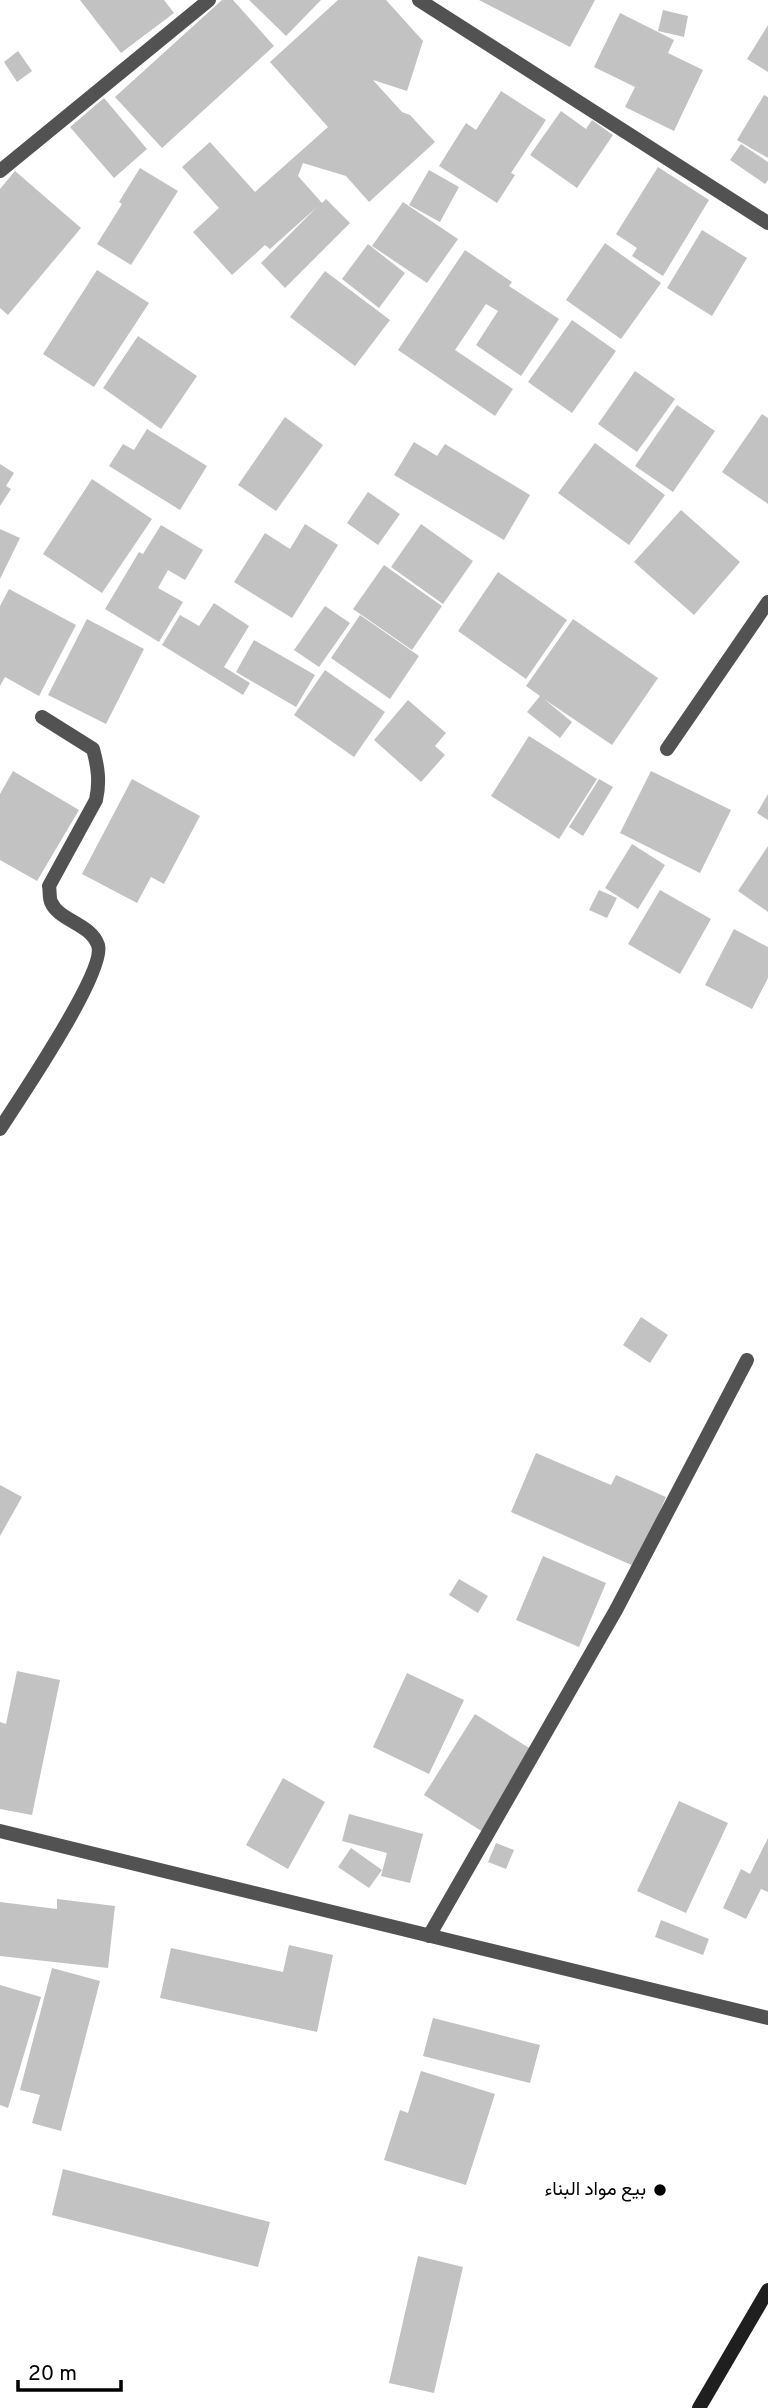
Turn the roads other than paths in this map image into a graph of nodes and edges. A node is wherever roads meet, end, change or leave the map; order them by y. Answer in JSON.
{"nodes":[{"id":1,"x":208,"y":0,"type":"edge"},
{"id":2,"x":419,"y":0,"type":"edge"},
{"id":3,"x":0,"y":171,"type":"edge"},
{"id":4,"x":768,"y":223,"type":"edge"},
{"id":5,"x":768,"y":603,"type":"edge"},
{"id":6,"x":42,"y":717,"type":"dead end"},
{"id":7,"x":667,"y":748,"type":"dead end"},
{"id":8,"x":0,"y":1129,"type":"edge"},
{"id":9,"x":747,"y":1360,"type":"dead end"},
{"id":10,"x":0,"y":1831,"type":"edge"},
{"id":11,"x":429,"y":1936,"type":"junction"},
{"id":12,"x":768,"y":2018,"type":"edge"},
{"id":13,"x":768,"y":2290,"type":"edge"},
{"id":14,"x":699,"y":2408,"type":"edge"}],
"edges":[{"from":1,"to":3,"type":"street"},
{"from":2,"to":4,"type":"street"},
{"from":5,"to":7,"type":"street"},
{"from":6,"to":8,"type":"street"},
{"from":9,"to":11,"type":"street"},
{"from":10,"to":11,"type":"street"},
{"from":11,"to":12,"type":"street"},
{"from":13,"to":14,"type":"main road"}]}
